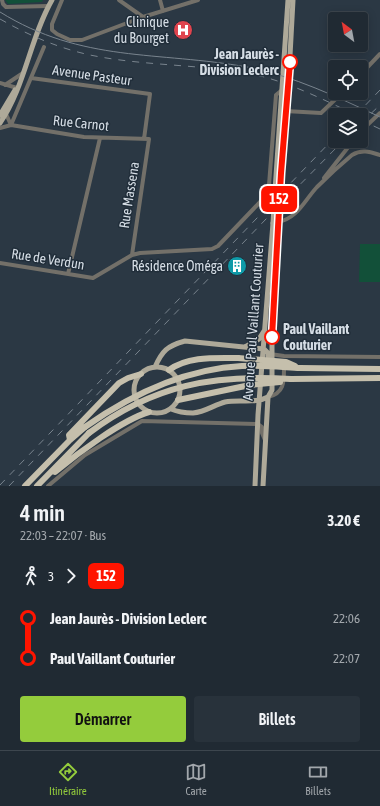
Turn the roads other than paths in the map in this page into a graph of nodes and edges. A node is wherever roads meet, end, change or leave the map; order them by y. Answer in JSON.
{"nodes":[{"id":1,"x":52,"y":0,"type":"edge"},
{"id":2,"x":62,"y":0,"type":"edge"},
{"id":3,"x":119,"y":0,"type":"edge"},
{"id":4,"x":160,"y":0,"type":"edge"},
{"id":5,"x":198,"y":0,"type":"edge"},
{"id":6,"x":288,"y":0,"type":"edge"},
{"id":7,"x":293,"y":0,"type":"edge"},
{"id":8,"x":2,"y":3,"type":"edge"},
{"id":9,"x":48,"y":6,"type":"junction"},
{"id":10,"x":163,"y":11,"type":"junction"},
{"id":11,"x":143,"y":17,"type":"junction"},
{"id":12,"x":44,"y":47,"type":"dead end"},
{"id":13,"x":380,"y":54,"type":"edge"},
{"id":14,"x":368,"y":67,"type":"edge"},
{"id":15,"x":23,"y":73,"type":"junction"},
{"id":16,"x":31,"y":78,"type":"junction"},
{"id":17,"x":0,"y":83,"type":"edge"},
{"id":18,"x":5,"y":85,"type":"junction"},
{"id":19,"x":17,"y":88,"type":"junction"},
{"id":20,"x":282,"y":90,"type":"junction"},
{"id":21,"x":150,"y":94,"type":"joint"},
{"id":22,"x":335,"y":100,"type":"edge"},
{"id":23,"x":285,"y":111,"type":"junction"},
{"id":24,"x":380,"y":113,"type":"edge"},
{"id":25,"x":6,"y":114,"type":"junction"},
{"id":26,"x":0,"y":115,"type":"edge"},
{"id":27,"x":0,"y":123,"type":"edge"},
{"id":28,"x":368,"y":124,"type":"edge"},
{"id":29,"x":11,"y":126,"type":"junction"},
{"id":30,"x":0,"y":128,"type":"edge"},
{"id":31,"x":100,"y":138,"type":"junction"},
{"id":32,"x":147,"y":139,"type":"junction"},
{"id":33,"x":347,"y":148,"type":"edge"},
{"id":34,"x":380,"y":155,"type":"edge"},
{"id":35,"x":321,"y":183,"type":"junction"},
{"id":36,"x":276,"y":222,"type":"junction"},
{"id":37,"x":132,"y":255,"type":"junction"},
{"id":38,"x":0,"y":263,"type":"edge"},
{"id":39,"x":68,"y":274,"type":"junction"},
{"id":40,"x":265,"y":330,"type":"junction"},
{"id":41,"x":244,"y":347,"type":"junction"},
{"id":42,"x":268,"y":352,"type":"junction"},
{"id":43,"x":284,"y":356,"type":"junction"},
{"id":44,"x":380,"y":357,"type":"edge"},
{"id":45,"x":155,"y":367,"type":"junction"},
{"id":46,"x":300,"y":368,"type":"junction"},
{"id":47,"x":380,"y":369,"type":"edge"},
{"id":48,"x":169,"y":370,"type":"junction"},
{"id":49,"x":141,"y":374,"type":"junction"},
{"id":50,"x":380,"y":378,"type":"edge"},
{"id":51,"x":292,"y":379,"type":"junction"},
{"id":52,"x":268,"y":397,"type":"junction"},
{"id":53,"x":178,"y":400,"type":"junction"},
{"id":54,"x":260,"y":402,"type":"junction"},
{"id":55,"x":171,"y":409,"type":"junction"},
{"id":56,"x":149,"y":412,"type":"junction"},
{"id":57,"x":258,"y":424,"type":"junction"},
{"id":58,"x":70,"y":440,"type":"junction"},
{"id":59,"x":265,"y":441,"type":"junction"},
{"id":60,"x":52,"y":471,"type":"junction"},
{"id":61,"x":25,"y":486,"type":"edge"},
{"id":62,"x":37,"y":486,"type":"edge"},
{"id":63,"x":48,"y":486,"type":"edge"},
{"id":64,"x":255,"y":486,"type":"edge"},
{"id":65,"x":263,"y":486,"type":"edge"}],
"edges":[{"from":1,"to":9,"type":"main road"},
{"from":2,"to":11,"type":"street"},
{"from":3,"to":11,"type":"street"},
{"from":4,"to":10,"type":"street"},
{"from":5,"to":10,"type":"street"},
{"from":6,"to":20,"type":"main road"},
{"from":7,"to":23,"type":"main road"},
{"from":8,"to":9,"type":"street"},
{"from":9,"to":15,"type":"main road"},
{"from":10,"to":11,"type":"street"},
{"from":12,"to":16,"type":"street"},
{"from":13,"to":14,"type":"street"},
{"from":15,"to":18,"type":"street"},
{"from":15,"to":19,"type":"main road"},
{"from":16,"to":21,"type":"street","name":"Avenue Pasteur"},
{"from":16,"to":29,"type":"street"},
{"from":17,"to":18,"type":"street"},
{"from":18,"to":19,"type":"street"},
{"from":19,"to":25,"type":"main road"},
{"from":19,"to":26,"type":"main road"},
{"from":20,"to":36,"type":"main road","bridge":true},
{"from":20,"to":37,"type":"street","name":"Rue de Verdun"},
{"from":21,"to":32,"type":"street","name":"Rue Massena"},
{"from":22,"to":23,"type":"street"},
{"from":23,"to":36,"type":"main road","bridge":true},
{"from":24,"to":28,"type":"street"},
{"from":25,"to":27,"type":"main road"},
{"from":25,"to":29,"type":"street"},
{"from":29,"to":30,"type":"street","name":"Rue Carnot"},
{"from":29,"to":31,"type":"street","name":"Rue Carnot"},
{"from":31,"to":32,"type":"street","name":"Rue Carnot"},
{"from":31,"to":39,"type":"street"},
{"from":32,"to":37,"type":"street","name":"Rue Massena"},
{"from":33,"to":35,"type":"street"},
{"from":34,"to":35,"type":"street"},
{"from":35,"to":36,"type":"street"},
{"from":36,"to":40,"type":"main road","name":"Avenue Paul Vaillant Couturier"},
{"from":36,"to":42,"type":"main road","name":"Avenue Paul Vaillant Couturier"},
{"from":37,"to":39,"type":"street","name":"Rue de Verdun"},
{"from":38,"to":39,"type":"street","name":"Rue de Verdun"},
{"from":40,"to":41,"type":"main road"},
{"from":40,"to":42,"type":"main road","name":"Avenue Paul Vaillant Couturier"},
{"from":41,"to":42,"type":"main road"},
{"from":41,"to":45,"type":"main road"},
{"from":42,"to":43,"type":"street"},
{"from":42,"to":52,"type":"main road","name":"Avenue Paul Vaillant Couturier"},
{"from":42,"to":54,"type":"main road","name":"Avenue Paul Vaillant Couturier"},
{"from":43,"to":44,"type":"street"},
{"from":43,"to":52,"type":"street"},
{"from":45,"to":48,"type":"main road"},
{"from":45,"to":49,"type":"main road"},
{"from":46,"to":47,"type":"highway"},
{"from":46,"to":48,"type":"highway","bridge":true},
{"from":46,"to":58,"type":"highway","bridge":true},
{"from":48,"to":53,"type":"main road"},
{"from":49,"to":56,"type":"main road"},
{"from":49,"to":58,"type":"highway"},
{"from":50,"to":51,"type":"highway"},
{"from":51,"to":53,"type":"highway","bridge":true},
{"from":51,"to":60,"type":"highway","bridge":true},
{"from":52,"to":54,"type":"main road"},
{"from":52,"to":59,"type":"main road","name":"Avenue Paul Vaillant Couturier"},
{"from":53,"to":55,"type":"main road"},
{"from":54,"to":55,"type":"main road"},
{"from":54,"to":57,"type":"main road","name":"Avenue Paul Vaillant Couturier"},
{"from":55,"to":56,"type":"main road"},
{"from":56,"to":60,"type":"highway"},
{"from":57,"to":59,"type":"street","name":"Avenue Paul Vaillant Couturier"},
{"from":57,"to":63,"type":"street"},
{"from":57,"to":64,"type":"main road","name":"Avenue Paul Vaillant Couturier"},
{"from":58,"to":61,"type":"highway"},
{"from":59,"to":65,"type":"main road","name":"Avenue Paul Vaillant Couturier"},
{"from":60,"to":62,"type":"highway"}]}
